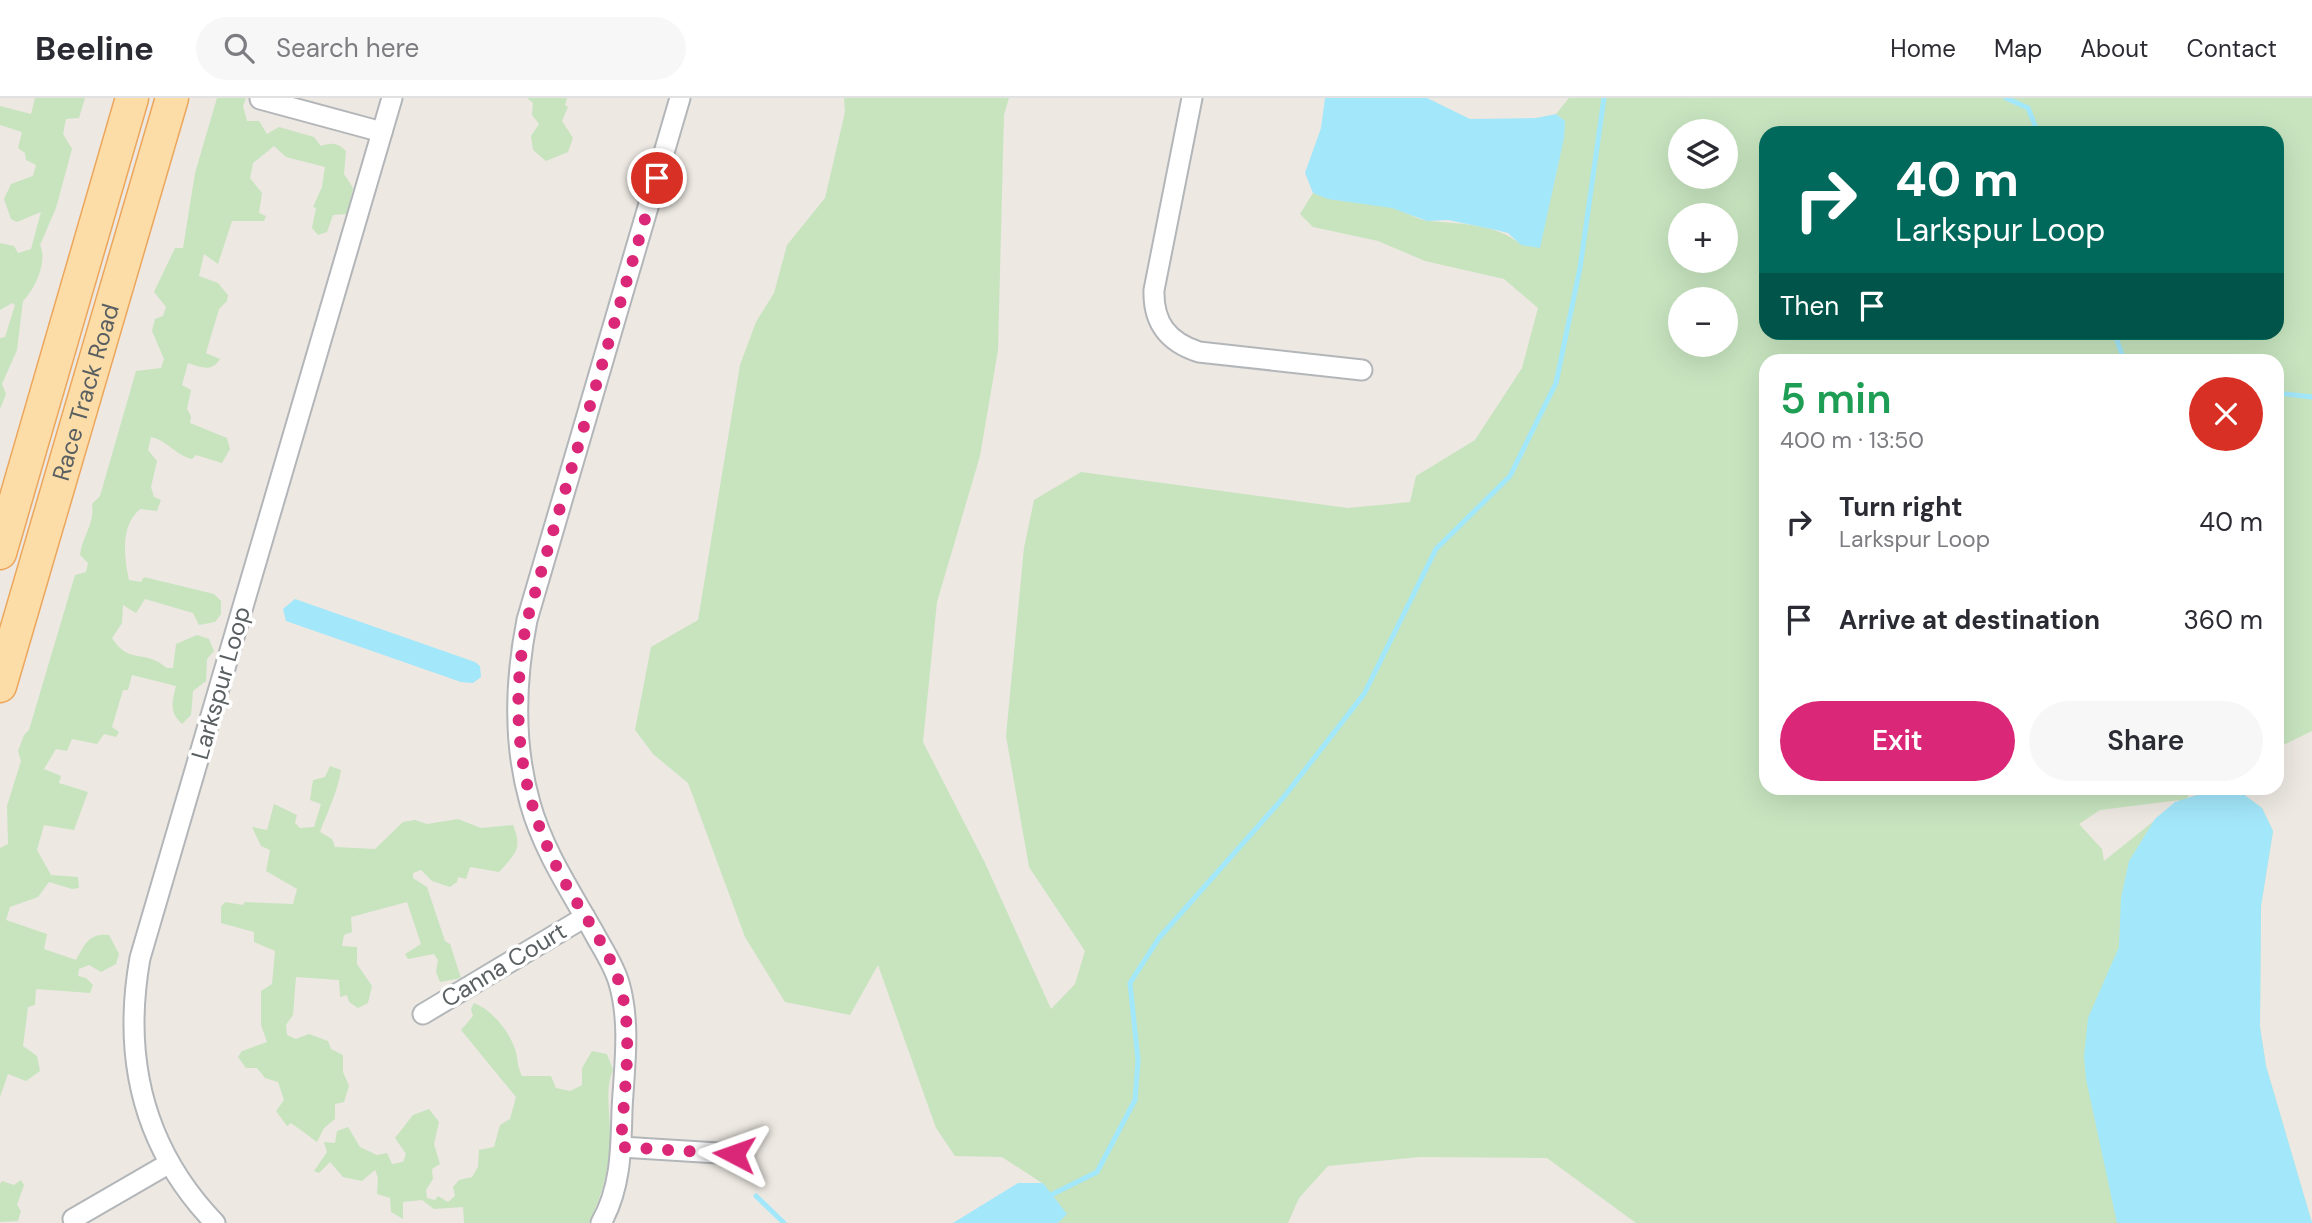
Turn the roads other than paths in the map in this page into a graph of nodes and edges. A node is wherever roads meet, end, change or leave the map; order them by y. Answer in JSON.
{"nodes":[{"id":1,"x":132,"y":98,"type":"edge"},
{"id":2,"x":172,"y":98,"type":"edge"},
{"id":3,"x":392,"y":98,"type":"edge"},
{"id":4,"x":680,"y":98,"type":"edge"},
{"id":5,"x":1192,"y":98,"type":"edge"},
{"id":6,"x":260,"y":99,"type":"edge"},
{"id":7,"x":382,"y":132,"type":"junction"},
{"id":8,"x":1362,"y":370,"type":"dead end"},
{"id":9,"x":0,"y":553,"type":"edge"},
{"id":10,"x":0,"y":686,"type":"edge"},
{"id":11,"x":585,"y":916,"type":"junction"},
{"id":12,"x":423,"y":1014,"type":"dead end"},
{"id":13,"x":621,"y":1147,"type":"junction"},
{"id":14,"x":734,"y":1154,"type":"dead end"},
{"id":15,"x":168,"y":1164,"type":"junction"},
{"id":16,"x":73,"y":1219,"type":"dead end"},
{"id":17,"x":215,"y":1223,"type":"edge"},
{"id":18,"x":601,"y":1223,"type":"edge"}],
"edges":[{"from":1,"to":9,"type":"main road","name":"Race Track Road"},
{"from":2,"to":10,"type":"main road","name":"Race Track Road"},
{"from":3,"to":7,"type":"street","name":"Larkspur Loop"},
{"from":4,"to":11,"type":"street"},
{"from":5,"to":8,"type":"street"},
{"from":6,"to":7,"type":"street"},
{"from":7,"to":15,"type":"street","name":"Larkspur Loop"},
{"from":11,"to":12,"type":"street","name":"Canna Court"},
{"from":11,"to":13,"type":"street"},
{"from":13,"to":14,"type":"street"},
{"from":13,"to":18,"type":"street"},
{"from":15,"to":16,"type":"street"},
{"from":15,"to":17,"type":"street","name":"Larkspur Loop"}]}
